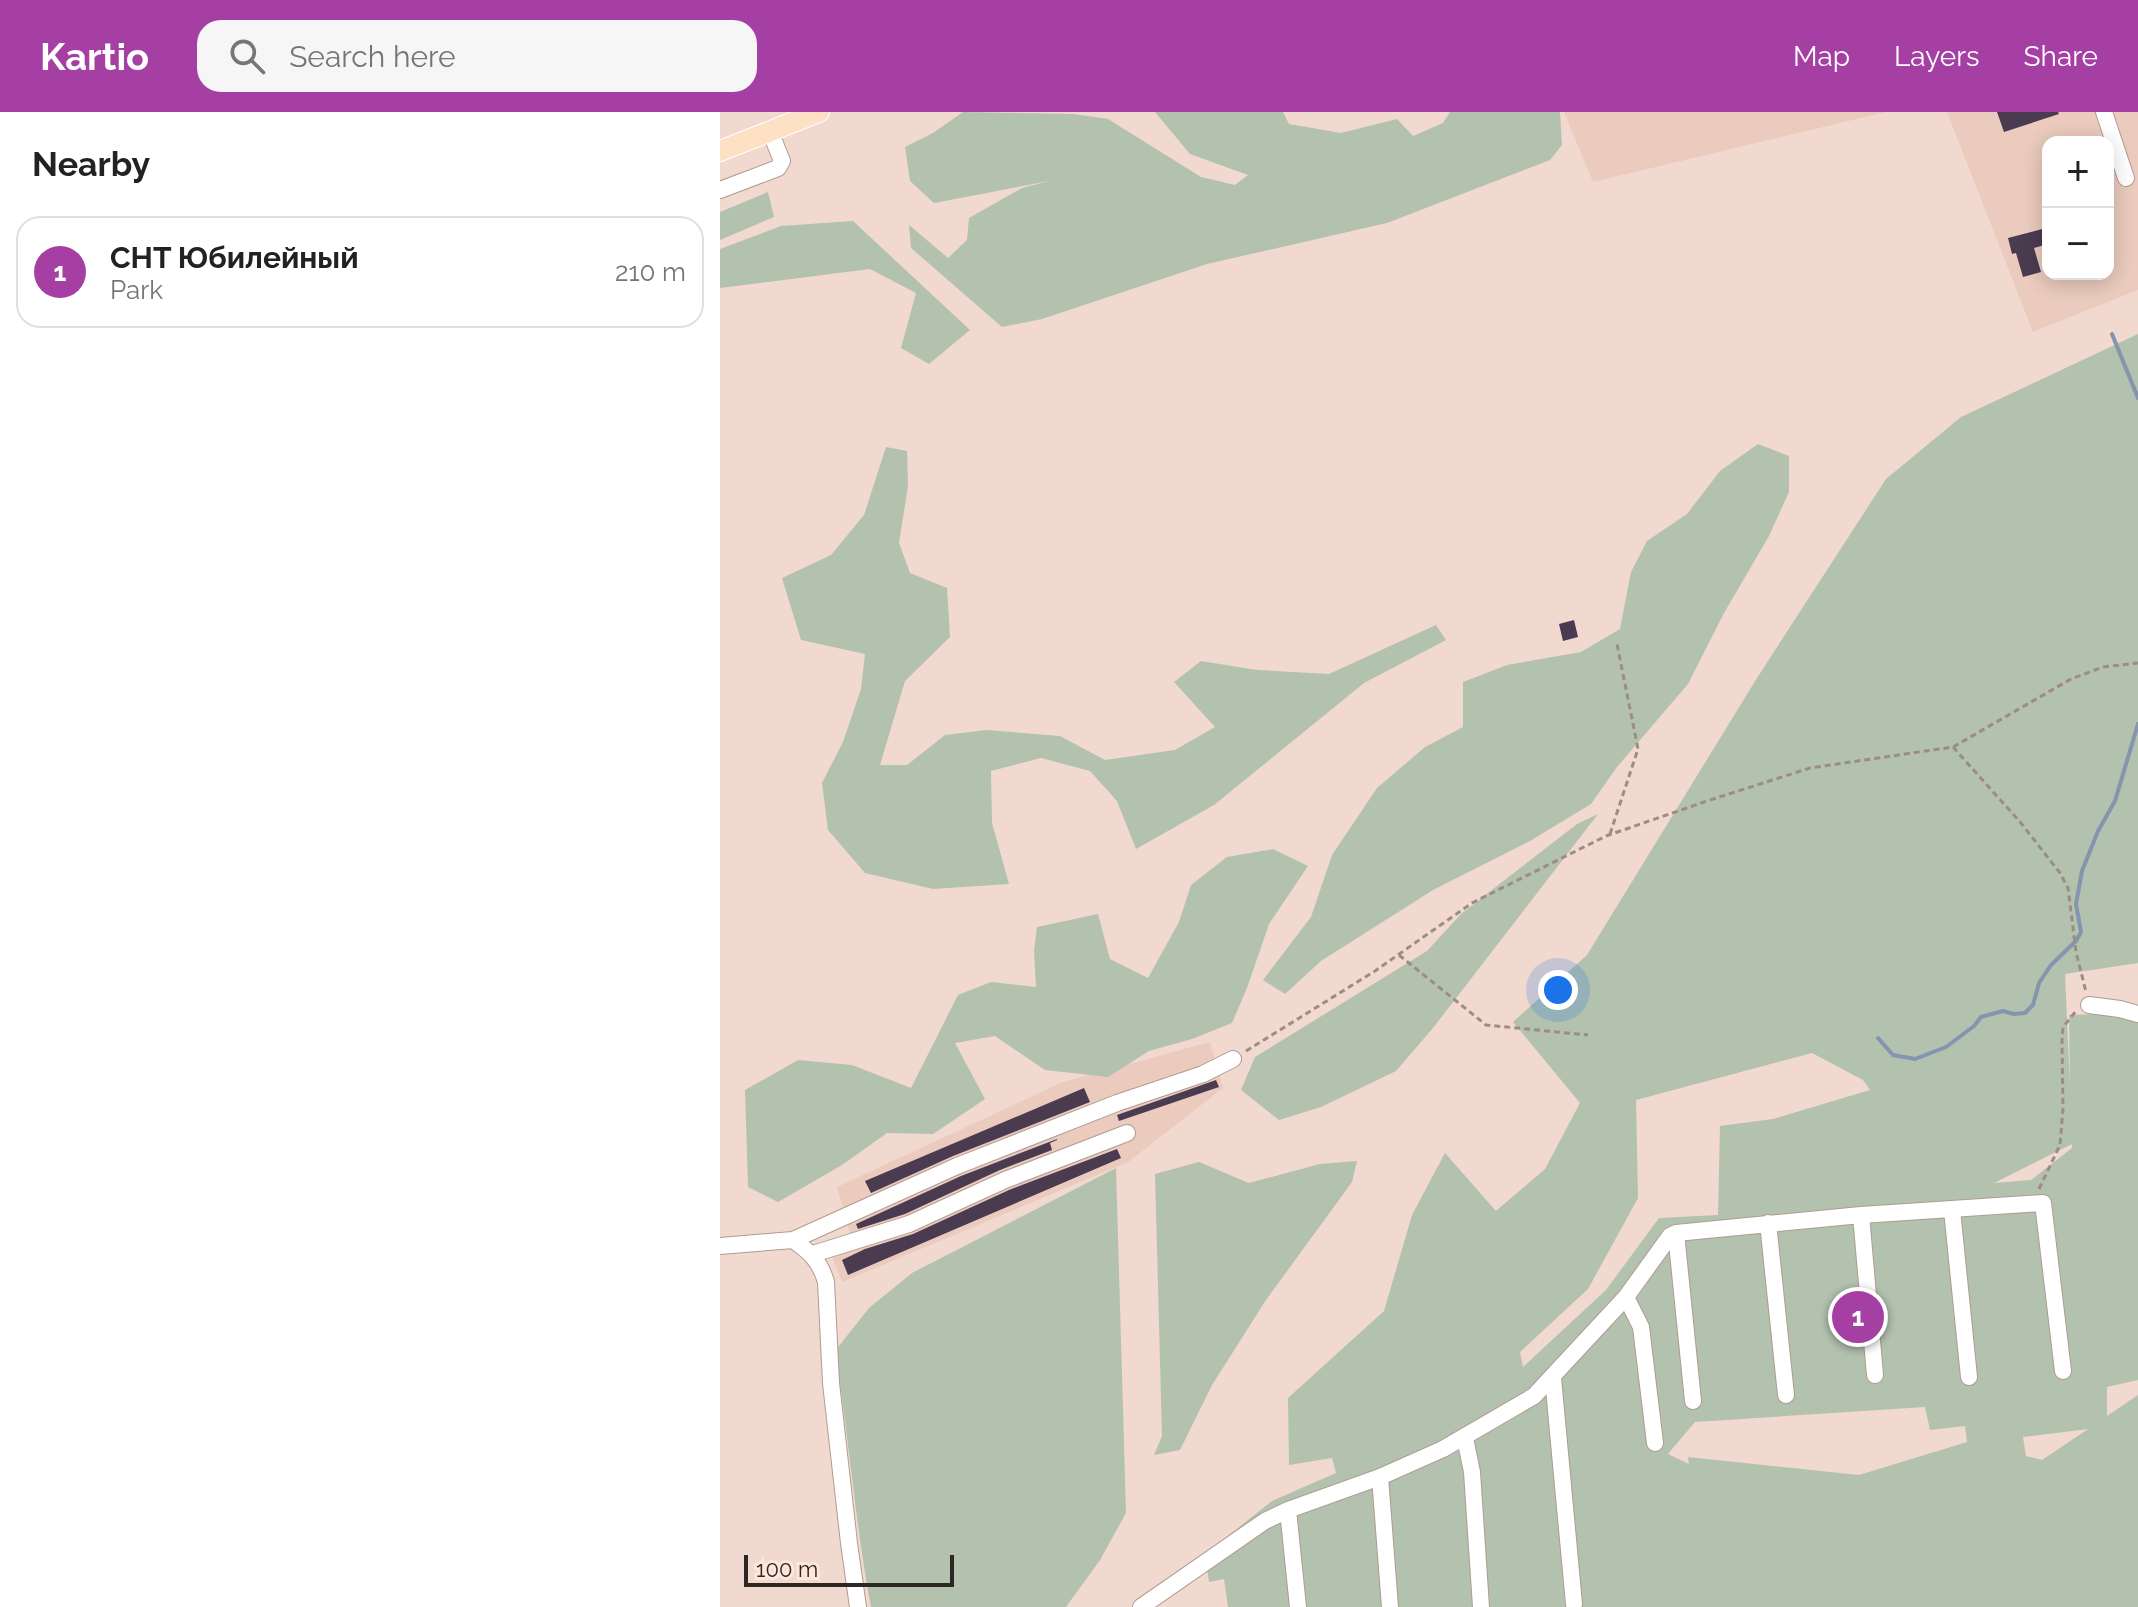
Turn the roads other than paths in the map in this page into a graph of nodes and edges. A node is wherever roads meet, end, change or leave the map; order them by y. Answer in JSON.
{"nodes":[{"id":1,"x":819,"y":112,"type":"edge"},
{"id":2,"x":2104,"y":112,"type":"edge"},
{"id":3,"x":770,"y":131,"type":"junction"},
{"id":4,"x":722,"y":146,"type":"edge"},
{"id":5,"x":2126,"y":178,"type":"dead end"},
{"id":6,"x":720,"y":190,"type":"edge"},
{"id":7,"x":2089,"y":1005,"type":"road end"},
{"id":8,"x":2138,"y":1014,"type":"edge"},
{"id":9,"x":1233,"y":1059,"type":"road end"},
{"id":10,"x":1127,"y":1133,"type":"dead end"},
{"id":11,"x":1952,"y":1210,"type":"junction"},
{"id":12,"x":1861,"y":1215,"type":"junction"},
{"id":13,"x":1768,"y":1223,"type":"junction"},
{"id":14,"x":1676,"y":1233,"type":"junction"},
{"id":15,"x":793,"y":1240,"type":"junction"},
{"id":16,"x":720,"y":1246,"type":"edge"},
{"id":17,"x":813,"y":1254,"type":"junction"},
{"id":18,"x":1626,"y":1297,"type":"junction"},
{"id":19,"x":2063,"y":1371,"type":"dead end"},
{"id":20,"x":1875,"y":1375,"type":"dead end"},
{"id":21,"x":1969,"y":1377,"type":"dead end"},
{"id":22,"x":1553,"y":1378,"type":"junction"},
{"id":23,"x":1786,"y":1395,"type":"dead end"},
{"id":24,"x":1693,"y":1401,"type":"dead end"},
{"id":25,"x":1465,"y":1438,"type":"junction"},
{"id":26,"x":1655,"y":1443,"type":"dead end"},
{"id":27,"x":1380,"y":1477,"type":"junction"},
{"id":28,"x":1288,"y":1510,"type":"junction"},
{"id":29,"x":1574,"y":1604,"type":"dead end"},
{"id":30,"x":858,"y":1607,"type":"edge"},
{"id":31,"x":1141,"y":1607,"type":"edge"},
{"id":32,"x":1298,"y":1607,"type":"edge"},
{"id":33,"x":1390,"y":1607,"type":"edge"},
{"id":34,"x":1481,"y":1607,"type":"edge"}],
"edges":[{"from":1,"to":3,"type":"main road"},
{"from":2,"to":5,"type":"street"},
{"from":3,"to":4,"type":"main road"},
{"from":3,"to":6,"type":"street"},
{"from":7,"to":8,"type":"street"},
{"from":9,"to":15,"type":"street"},
{"from":10,"to":17,"type":"street"},
{"from":11,"to":12,"type":"street"},
{"from":11,"to":19,"type":"street"},
{"from":11,"to":21,"type":"street"},
{"from":12,"to":13,"type":"street"},
{"from":12,"to":20,"type":"street"},
{"from":13,"to":14,"type":"street"},
{"from":13,"to":23,"type":"street"},
{"from":14,"to":18,"type":"street"},
{"from":14,"to":24,"type":"street"},
{"from":15,"to":16,"type":"street"},
{"from":15,"to":17,"type":"street"},
{"from":17,"to":30,"type":"street"},
{"from":18,"to":22,"type":"street"},
{"from":18,"to":26,"type":"street"},
{"from":22,"to":25,"type":"street"},
{"from":22,"to":29,"type":"street"},
{"from":25,"to":27,"type":"street"},
{"from":25,"to":34,"type":"street"},
{"from":27,"to":28,"type":"street"},
{"from":27,"to":33,"type":"street"},
{"from":28,"to":31,"type":"street"},
{"from":28,"to":32,"type":"street"}]}
